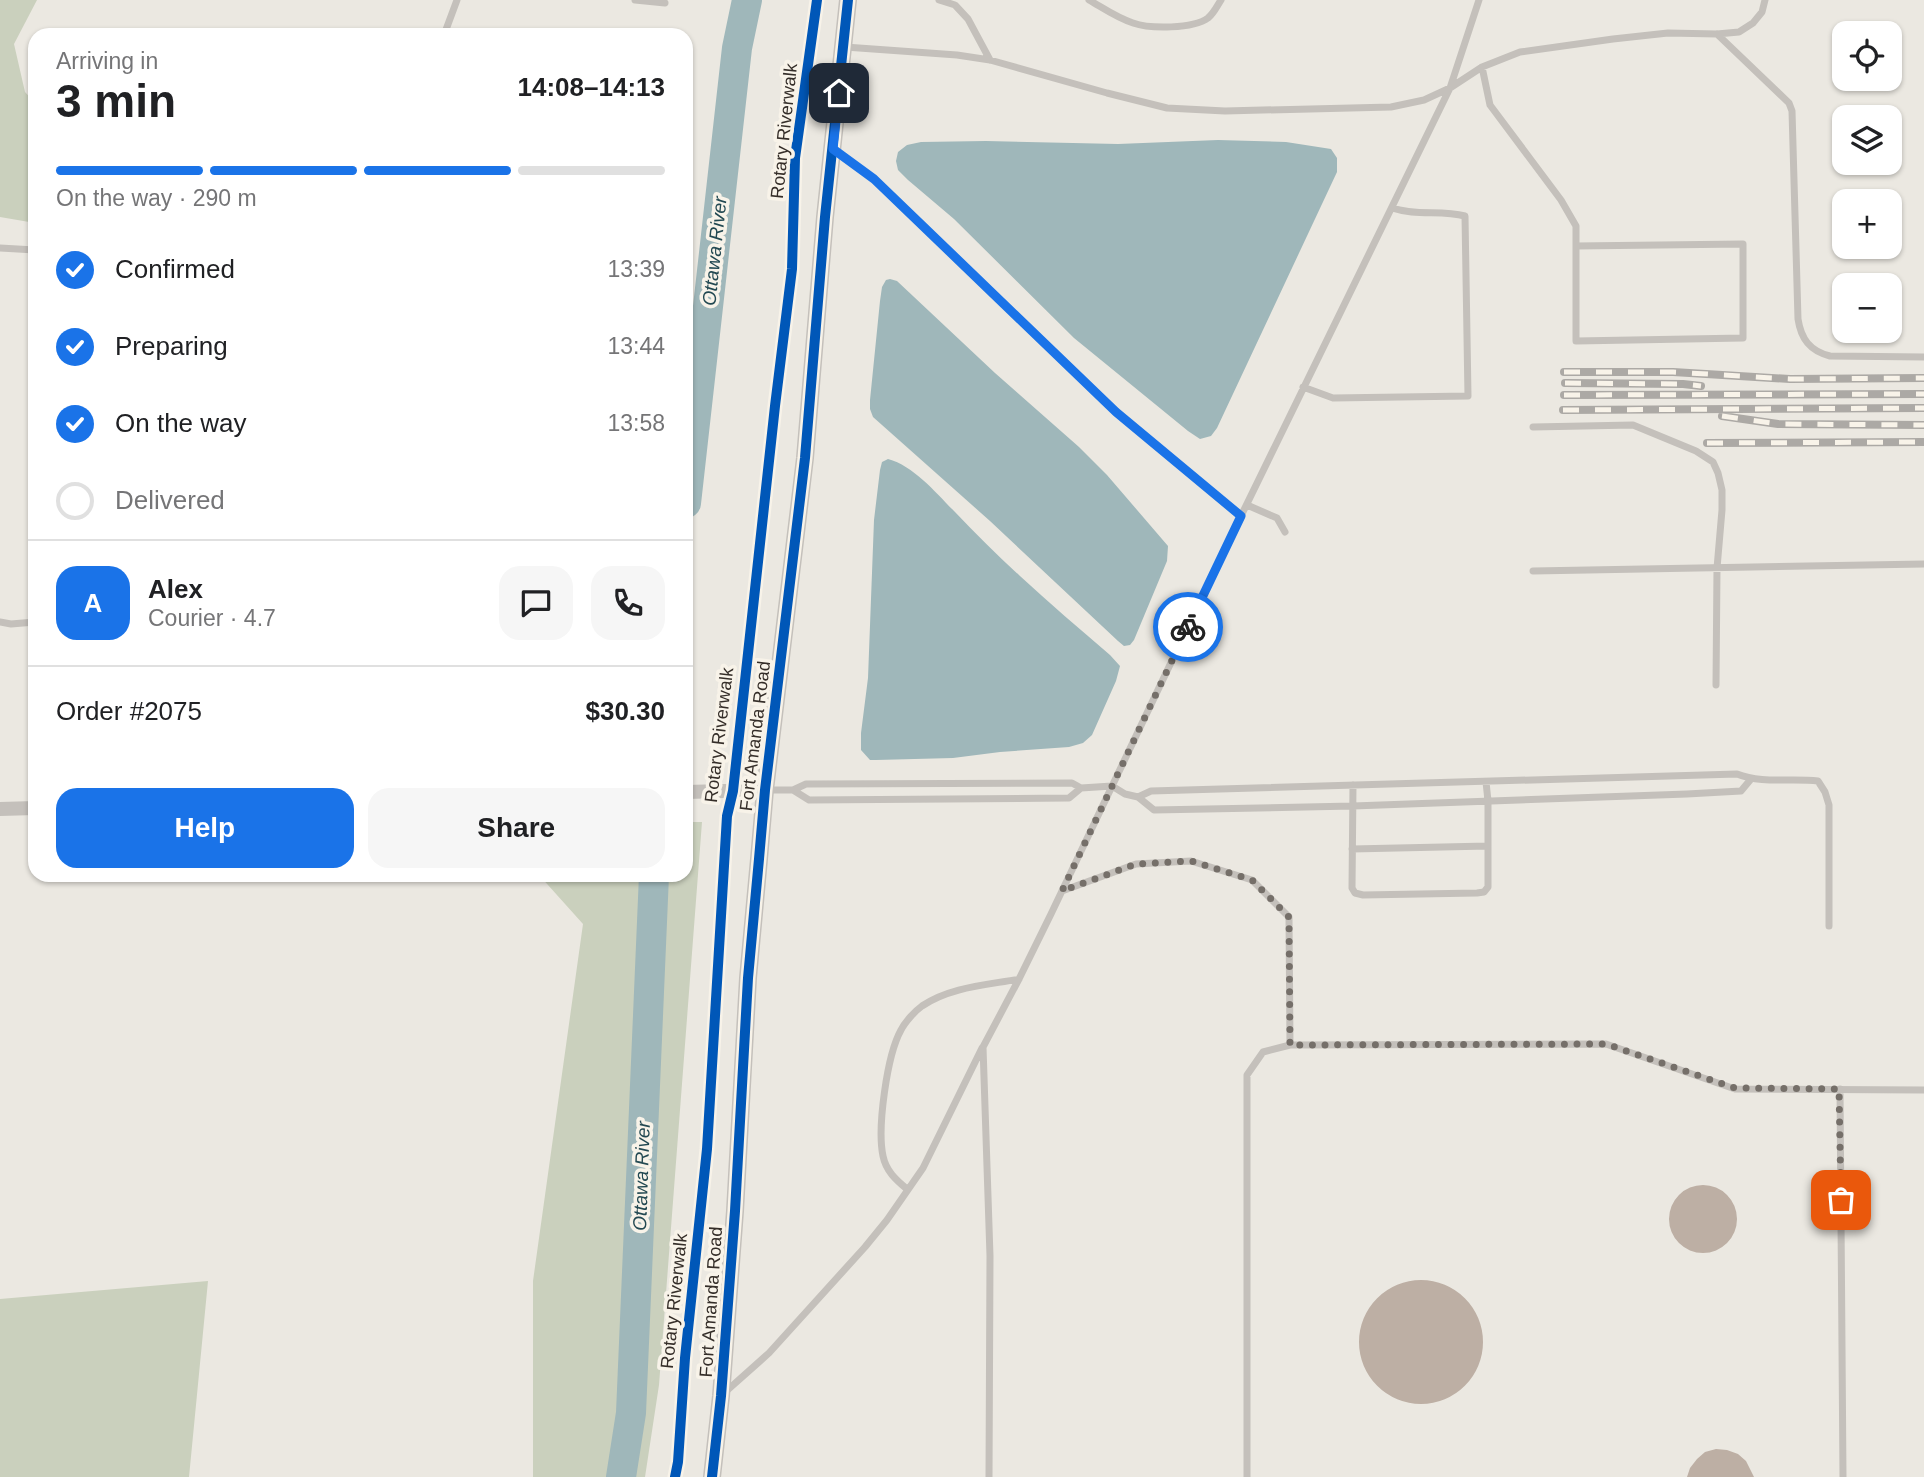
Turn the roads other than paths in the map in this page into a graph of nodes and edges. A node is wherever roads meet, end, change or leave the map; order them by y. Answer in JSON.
{"nodes":[{"id":1,"x":457,"y":0,"type":"edge"},
{"id":2,"x":635,"y":0,"type":"edge"},
{"id":3,"x":848,"y":0,"type":"edge"},
{"id":4,"x":939,"y":0,"type":"edge"},
{"id":5,"x":1089,"y":0,"type":"edge"},
{"id":6,"x":1221,"y":0,"type":"edge"},
{"id":7,"x":1479,"y":0,"type":"edge"},
{"id":8,"x":1765,"y":0,"type":"edge"},
{"id":9,"x":665,"y":3,"type":"dead end"},
{"id":10,"x":447,"y":28,"type":"edge"},
{"id":11,"x":1717,"y":34,"type":"junction"},
{"id":12,"x":844,"y":47,"type":"junction"},
{"id":13,"x":990,"y":60,"type":"junction"},
{"id":14,"x":1482,"y":67,"type":"junction"},
{"id":15,"x":1450,"y":88,"type":"junction"},
{"id":16,"x":833,"y":149,"type":"junction"},
{"id":17,"x":1392,"y":208,"type":"junction"},
{"id":18,"x":1576,"y":246,"type":"junction"},
{"id":19,"x":0,"y":248,"type":"edge"},
{"id":20,"x":28,"y":250,"type":"edge"},
{"id":21,"x":1924,"y":357,"type":"edge"},
{"id":22,"x":1303,"y":387,"type":"junction"},
{"id":23,"x":1533,"y":427,"type":"dead end"},
{"id":24,"x":1247,"y":505,"type":"junction"},
{"id":25,"x":1241,"y":516,"type":"junction"},
{"id":26,"x":1285,"y":532,"type":"dead end"},
{"id":27,"x":1924,"y":564,"type":"edge"},
{"id":28,"x":1717,"y":568,"type":"junction"},
{"id":29,"x":1533,"y":571,"type":"dead end"},
{"id":30,"x":0,"y":622,"type":"edge"},
{"id":31,"x":28,"y":623,"type":"edge"},
{"id":32,"x":1716,"y":685,"type":"dead end"},
{"id":33,"x":1751,"y":779,"type":"junction"},
{"id":34,"x":1486,"y":782,"type":"junction"},
{"id":35,"x":1353,"y":785,"type":"junction"},
{"id":36,"x":1112,"y":786,"type":"junction"},
{"id":37,"x":1081,"y":788,"type":"junction"},
{"id":38,"x":765,"y":790,"type":"junction"},
{"id":39,"x":793,"y":790,"type":"junction"},
{"id":40,"x":693,"y":792,"type":"edge"},
{"id":41,"x":1138,"y":797,"type":"junction"},
{"id":42,"x":1488,"y":801,"type":"junction"},
{"id":43,"x":1353,"y":806,"type":"junction"},
{"id":44,"x":28,"y":808,"type":"edge"},
{"id":45,"x":0,"y":809,"type":"edge"},
{"id":46,"x":1488,"y":846,"type":"junction"},
{"id":47,"x":1352,"y":849,"type":"junction"},
{"id":48,"x":1062,"y":891,"type":"junction"},
{"id":49,"x":1829,"y":926,"type":"dead end"},
{"id":50,"x":1019,"y":979,"type":"junction"},
{"id":51,"x":1290,"y":1045,"type":"junction"},
{"id":52,"x":983,"y":1047,"type":"junction"},
{"id":53,"x":1839,"y":1089,"type":"junction"},
{"id":54,"x":1924,"y":1090,"type":"edge"},
{"id":55,"x":907,"y":1189,"type":"junction"},
{"id":56,"x":721,"y":1396,"type":"junction"},
{"id":57,"x":712,"y":1477,"type":"edge"},
{"id":58,"x":989,"y":1477,"type":"edge"},
{"id":59,"x":1247,"y":1477,"type":"edge"},
{"id":60,"x":1843,"y":1477,"type":"edge"}],
"edges":[{"from":1,"to":10,"type":"lane"},
{"from":2,"to":9,"type":"lane"},
{"from":3,"to":12,"type":"street","name":"Fort Amanda Road"},
{"from":4,"to":13,"type":"lane"},
{"from":5,"to":6,"type":"lane"},
{"from":7,"to":15,"type":"lane"},
{"from":8,"to":11,"type":"lane"},
{"from":11,"to":14,"type":"lane"},
{"from":11,"to":21,"type":"lane"},
{"from":12,"to":13,"type":"lane"},
{"from":12,"to":16,"type":"street","name":"Fort Amanda Road"},
{"from":13,"to":15,"type":"lane"},
{"from":14,"to":15,"type":"lane"},
{"from":14,"to":18,"type":"lane"},
{"from":15,"to":17,"type":"lane"},
{"from":16,"to":25,"type":"lane"},
{"from":16,"to":38,"type":"street","name":"Fort Amanda Road"},
{"from":17,"to":22,"type":"lane"},
{"from":17,"to":22,"type":"lane"},
{"from":18,"to":18,"type":"lane"},
{"from":19,"to":20,"type":"lane"},
{"from":22,"to":24,"type":"lane"},
{"from":23,"to":28,"type":"lane"},
{"from":24,"to":25,"type":"lane"},
{"from":24,"to":26,"type":"lane"},
{"from":25,"to":36,"type":"lane"},
{"from":27,"to":28,"type":"lane"},
{"from":28,"to":29,"type":"lane"},
{"from":28,"to":32,"type":"lane"},
{"from":30,"to":31,"type":"lane"},
{"from":33,"to":34,"type":"lane"},
{"from":33,"to":42,"type":"lane"},
{"from":33,"to":49,"type":"lane"},
{"from":34,"to":35,"type":"lane"},
{"from":34,"to":42,"type":"lane"},
{"from":35,"to":41,"type":"lane"},
{"from":35,"to":43,"type":"lane"},
{"from":36,"to":37,"type":"lane"},
{"from":36,"to":41,"type":"lane"},
{"from":36,"to":48,"type":"lane"},
{"from":37,"to":39,"type":"lane"},
{"from":37,"to":39,"type":"lane"},
{"from":38,"to":39,"type":"lane"},
{"from":38,"to":40,"type":"street"},
{"from":38,"to":56,"type":"street","name":"Fort Amanda Road"},
{"from":41,"to":43,"type":"lane"},
{"from":42,"to":43,"type":"lane"},
{"from":42,"to":46,"type":"lane"},
{"from":43,"to":47,"type":"lane"},
{"from":44,"to":45,"type":"street"},
{"from":46,"to":47,"type":"lane"},
{"from":46,"to":47,"type":"lane"},
{"from":48,"to":50,"type":"lane"},
{"from":48,"to":51,"type":"lane"},
{"from":50,"to":52,"type":"lane"},
{"from":50,"to":55,"type":"lane"},
{"from":51,"to":53,"type":"lane"},
{"from":51,"to":59,"type":"lane"},
{"from":52,"to":55,"type":"lane"},
{"from":52,"to":58,"type":"lane"},
{"from":53,"to":54,"type":"lane"},
{"from":53,"to":60,"type":"lane"},
{"from":55,"to":56,"type":"lane"},
{"from":56,"to":57,"type":"street","name":"Fort Amanda Road"}]}
